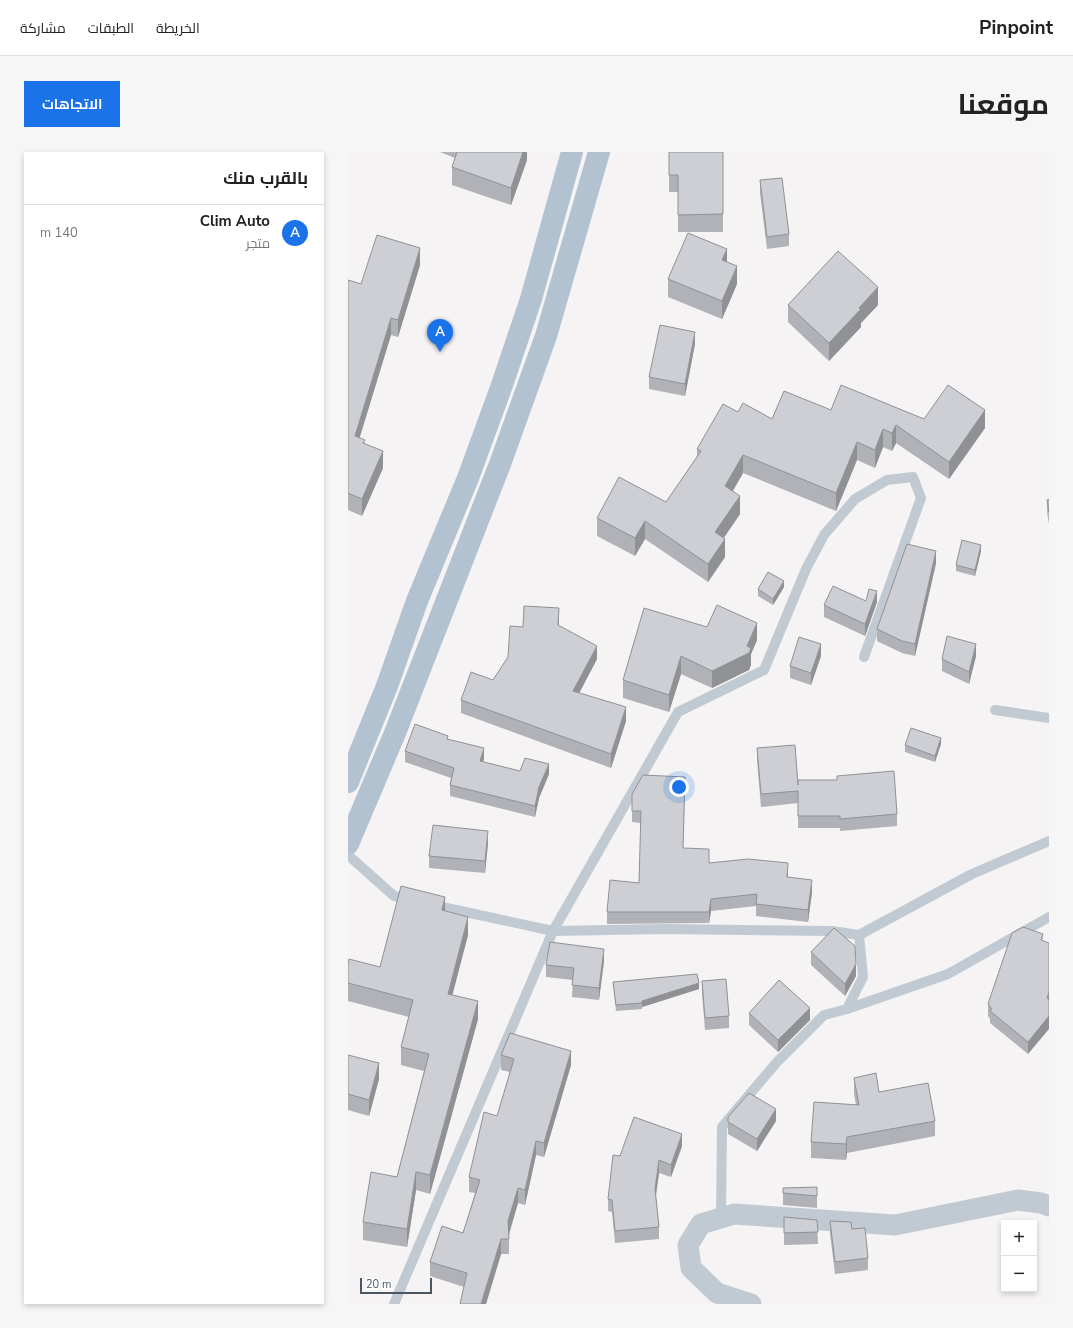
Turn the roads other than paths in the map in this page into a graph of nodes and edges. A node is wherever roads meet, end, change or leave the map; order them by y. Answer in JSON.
{"nodes":[{"id":1,"x":572,"y":152,"type":"edge"},
{"id":2,"x":599,"y":152,"type":"edge"},
{"id":3,"x":864,"y":657,"type":"dead end"},
{"id":4,"x":995,"y":710,"type":"dead end"},
{"id":5,"x":1049,"y":718,"type":"edge"},
{"id":6,"x":348,"y":782,"type":"edge"},
{"id":7,"x":1049,"y":841,"type":"edge"},
{"id":8,"x":348,"y":844,"type":"edge"},
{"id":9,"x":348,"y":855,"type":"edge"},
{"id":10,"x":1049,"y":917,"type":"edge"},
{"id":11,"x":553,"y":931,"type":"junction"},
{"id":12,"x":859,"y":935,"type":"junction"},
{"id":13,"x":847,"y":1009,"type":"junction"},
{"id":14,"x":1049,"y":1206,"type":"edge"},
{"id":15,"x":721,"y":1218,"type":"junction"},
{"id":16,"x":394,"y":1304,"type":"edge"},
{"id":17,"x":750,"y":1304,"type":"edge"}],
"edges":[{"from":1,"to":6,"type":"main road"},
{"from":2,"to":8,"type":"main road"},
{"from":3,"to":11,"type":"lane"},
{"from":4,"to":5,"type":"lane"},
{"from":7,"to":12,"type":"lane"},
{"from":9,"to":11,"type":"lane"},
{"from":10,"to":13,"type":"lane"},
{"from":11,"to":12,"type":"lane"},
{"from":11,"to":16,"type":"lane"},
{"from":12,"to":13,"type":"lane"},
{"from":13,"to":15,"type":"lane"},
{"from":14,"to":15,"type":"street"},
{"from":15,"to":17,"type":"street"}]}
